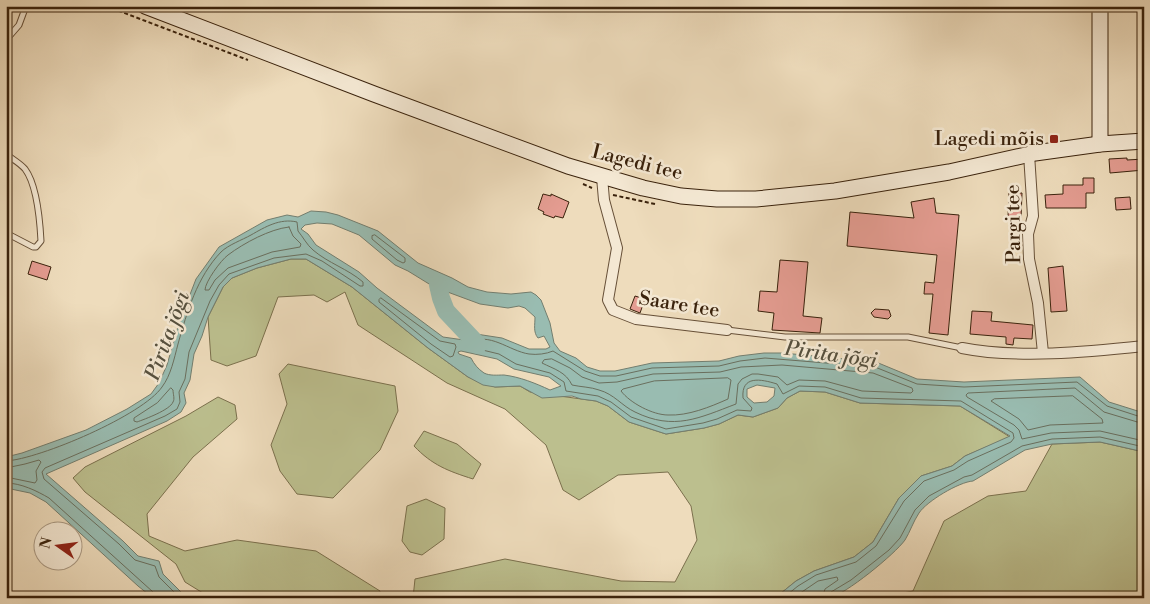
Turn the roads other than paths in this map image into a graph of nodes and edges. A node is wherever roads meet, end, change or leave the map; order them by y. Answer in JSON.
{"nodes":[{"id":1,"x":26,"y":6,"type":"edge"},
{"id":2,"x":145,"y":6,"type":"edge"},
{"id":3,"x":1100,"y":6,"type":"edge"},
{"id":4,"x":6,"y":40,"type":"edge"},
{"id":5,"x":1144,"y":141,"type":"edge"},
{"id":6,"x":1100,"y":144,"type":"junction"},
{"id":7,"x":6,"y":154,"type":"edge"},
{"id":8,"x":1030,"y":154,"type":"junction"},
{"id":9,"x":602,"y":184,"type":"junction"},
{"id":10,"x":6,"y":233,"type":"edge"},
{"id":11,"x":727,"y":330,"type":"joint"},
{"id":12,"x":1144,"y":346,"type":"edge"},
{"id":13,"x":962,"y":348,"type":"joint"},
{"id":14,"x":1043,"y":353,"type":"junction"}],
"edges":[{"from":1,"to":4,"type":"lane"},
{"from":2,"to":9,"type":"street","name":"Lagedi tee"},
{"from":3,"to":6,"type":"street"},
{"from":5,"to":6,"type":"street","name":"Lagedi tee"},
{"from":6,"to":8,"type":"street","name":"Lagedi tee"},
{"from":7,"to":10,"type":"lane"},
{"from":8,"to":9,"type":"street","name":"Lagedi tee"},
{"from":8,"to":14,"type":"street","name":"Pargi tee"},
{"from":9,"to":11,"type":"street","name":"Saare tee"},
{"from":11,"to":13,"type":"lane"},
{"from":12,"to":14,"type":"street"},
{"from":13,"to":14,"type":"street"}]}
